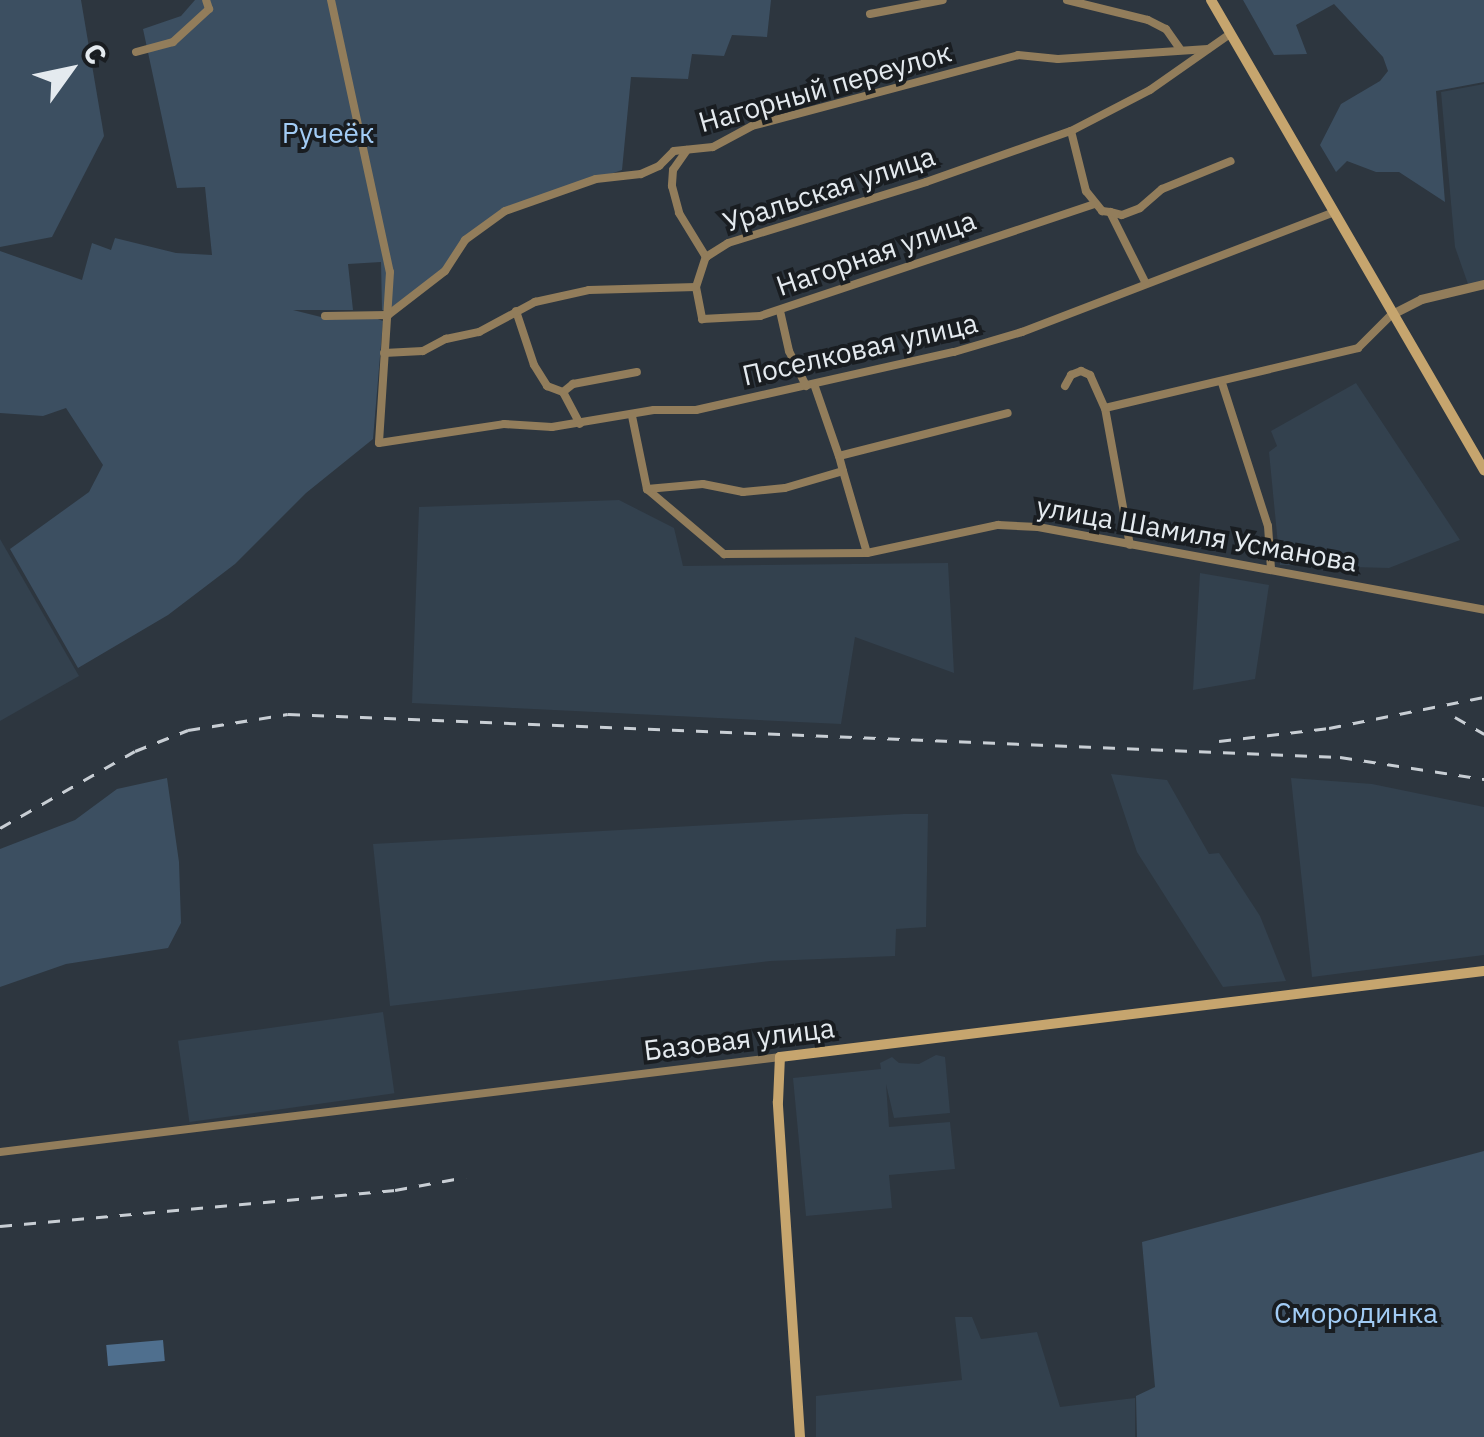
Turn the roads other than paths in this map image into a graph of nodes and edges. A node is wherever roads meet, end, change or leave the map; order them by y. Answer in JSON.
{"nodes":[{"id":1,"x":206,"y":0,"type":"edge"},
{"id":2,"x":331,"y":0,"type":"edge"},
{"id":3,"x":943,"y":0,"type":"edge"},
{"id":4,"x":1067,"y":0,"type":"edge"},
{"id":5,"x":1210,"y":0,"type":"edge"},
{"id":6,"x":870,"y":14,"type":"dead end"},
{"id":7,"x":1230,"y":34,"type":"junction"},
{"id":8,"x":1180,"y":49,"type":"junction"},
{"id":9,"x":1208,"y":49,"type":"junction"},
{"id":10,"x":136,"y":52,"type":"dead end"},
{"id":11,"x":1071,"y":131,"type":"junction"},
{"id":12,"x":688,"y":150,"type":"junction"},
{"id":13,"x":1232,"y":160,"type":"dead end"},
{"id":14,"x":1094,"y":204,"type":"junction"},
{"id":15,"x":1110,"y":212,"type":"junction"},
{"id":16,"x":1334,"y":212,"type":"junction"},
{"id":17,"x":706,"y":257,"type":"junction"},
{"id":18,"x":1146,"y":284,"type":"junction"},
{"id":19,"x":1484,"y":284,"type":"edge"},
{"id":20,"x":696,"y":287,"type":"junction"},
{"id":21,"x":516,"y":310,"type":"junction"},
{"id":22,"x":780,"y":311,"type":"junction"},
{"id":23,"x":1392,"y":314,"type":"junction"},
{"id":24,"x":325,"y":316,"type":"dead end"},
{"id":25,"x":388,"y":316,"type":"junction"},
{"id":26,"x":384,"y":352,"type":"junction"},
{"id":27,"x":637,"y":372,"type":"dead end"},
{"id":28,"x":1222,"y":383,"type":"junction"},
{"id":29,"x":810,"y":385,"type":"junction"},
{"id":30,"x":1065,"y":386,"type":"dead end"},
{"id":31,"x":564,"y":392,"type":"junction"},
{"id":32,"x":1104,"y":408,"type":"junction"},
{"id":33,"x":1008,"y":413,"type":"dead end"},
{"id":34,"x":632,"y":416,"type":"junction"},
{"id":35,"x":580,"y":424,"type":"junction"},
{"id":36,"x":839,"y":456,"type":"junction"},
{"id":37,"x":844,"y":470,"type":"junction"},
{"id":38,"x":1484,"y":470,"type":"edge"},
{"id":39,"x":646,"y":489,"type":"junction"},
{"id":40,"x":1130,"y":545,"type":"junction"},
{"id":41,"x":867,"y":553,"type":"junction"},
{"id":42,"x":1271,"y":569,"type":"junction"},
{"id":43,"x":1484,"y":610,"type":"edge"},
{"id":44,"x":1484,"y":971,"type":"edge"},
{"id":45,"x":780,"y":1056,"type":"junction"},
{"id":46,"x":0,"y":1152,"type":"edge"},
{"id":47,"x":800,"y":1437,"type":"edge"}],
"edges":[{"from":1,"to":10,"type":"street"},
{"from":2,"to":25,"type":"street"},
{"from":3,"to":6,"type":"street"},
{"from":4,"to":8,"type":"street"},
{"from":5,"to":7,"type":"main road"},
{"from":7,"to":9,"type":"street","name":"Уральская улица"},
{"from":7,"to":16,"type":"main road"},
{"from":8,"to":9,"type":"street","name":"Нагорный переулок"},
{"from":8,"to":12,"type":"street","name":"Нагорный переулок"},
{"from":9,"to":11,"type":"street","name":"Уральская улица"},
{"from":11,"to":14,"type":"street"},
{"from":11,"to":17,"type":"street","name":"Уральская улица"},
{"from":12,"to":17,"type":"street"},
{"from":12,"to":25,"type":"street","name":"Нагорный переулок"},
{"from":13,"to":15,"type":"street"},
{"from":14,"to":15,"type":"street"},
{"from":14,"to":22,"type":"street","name":"Нагорная улица"},
{"from":15,"to":18,"type":"street"},
{"from":16,"to":18,"type":"street","name":"Поселковая улица"},
{"from":16,"to":23,"type":"main road"},
{"from":17,"to":20,"type":"street","name":"Уральская улица"},
{"from":18,"to":29,"type":"street","name":"Поселковая улица"},
{"from":19,"to":23,"type":"street"},
{"from":20,"to":21,"type":"street"},
{"from":20,"to":22,"type":"street","name":"Нагорная улица"},
{"from":21,"to":26,"type":"street"},
{"from":21,"to":31,"type":"street"},
{"from":22,"to":29,"type":"street"},
{"from":23,"to":28,"type":"street"},
{"from":23,"to":38,"type":"main road"},
{"from":24,"to":25,"type":"street"},
{"from":25,"to":26,"type":"street"},
{"from":26,"to":35,"type":"street","name":"Поселковая улица"},
{"from":27,"to":31,"type":"street"},
{"from":28,"to":32,"type":"street"},
{"from":28,"to":42,"type":"street"},
{"from":29,"to":34,"type":"street","name":"Поселковая улица"},
{"from":29,"to":36,"type":"street"},
{"from":30,"to":32,"type":"street"},
{"from":31,"to":35,"type":"street"},
{"from":32,"to":40,"type":"street"},
{"from":33,"to":36,"type":"street"},
{"from":34,"to":35,"type":"street","name":"Поселковая улица"},
{"from":34,"to":39,"type":"street"},
{"from":36,"to":37,"type":"street"},
{"from":37,"to":39,"type":"street"},
{"from":37,"to":41,"type":"street"},
{"from":39,"to":41,"type":"street","name":"улица Шамиля Усманова"},
{"from":40,"to":41,"type":"street","name":"улица Шамиля Усманова"},
{"from":40,"to":42,"type":"street","name":"улица Шамиля Усманова"},
{"from":42,"to":43,"type":"street","name":"улица Шамиля Усманова"},
{"from":44,"to":45,"type":"main road","name":"Базовая улица"},
{"from":45,"to":46,"type":"street","name":"Базовая улица"},
{"from":45,"to":47,"type":"main road"}]}
